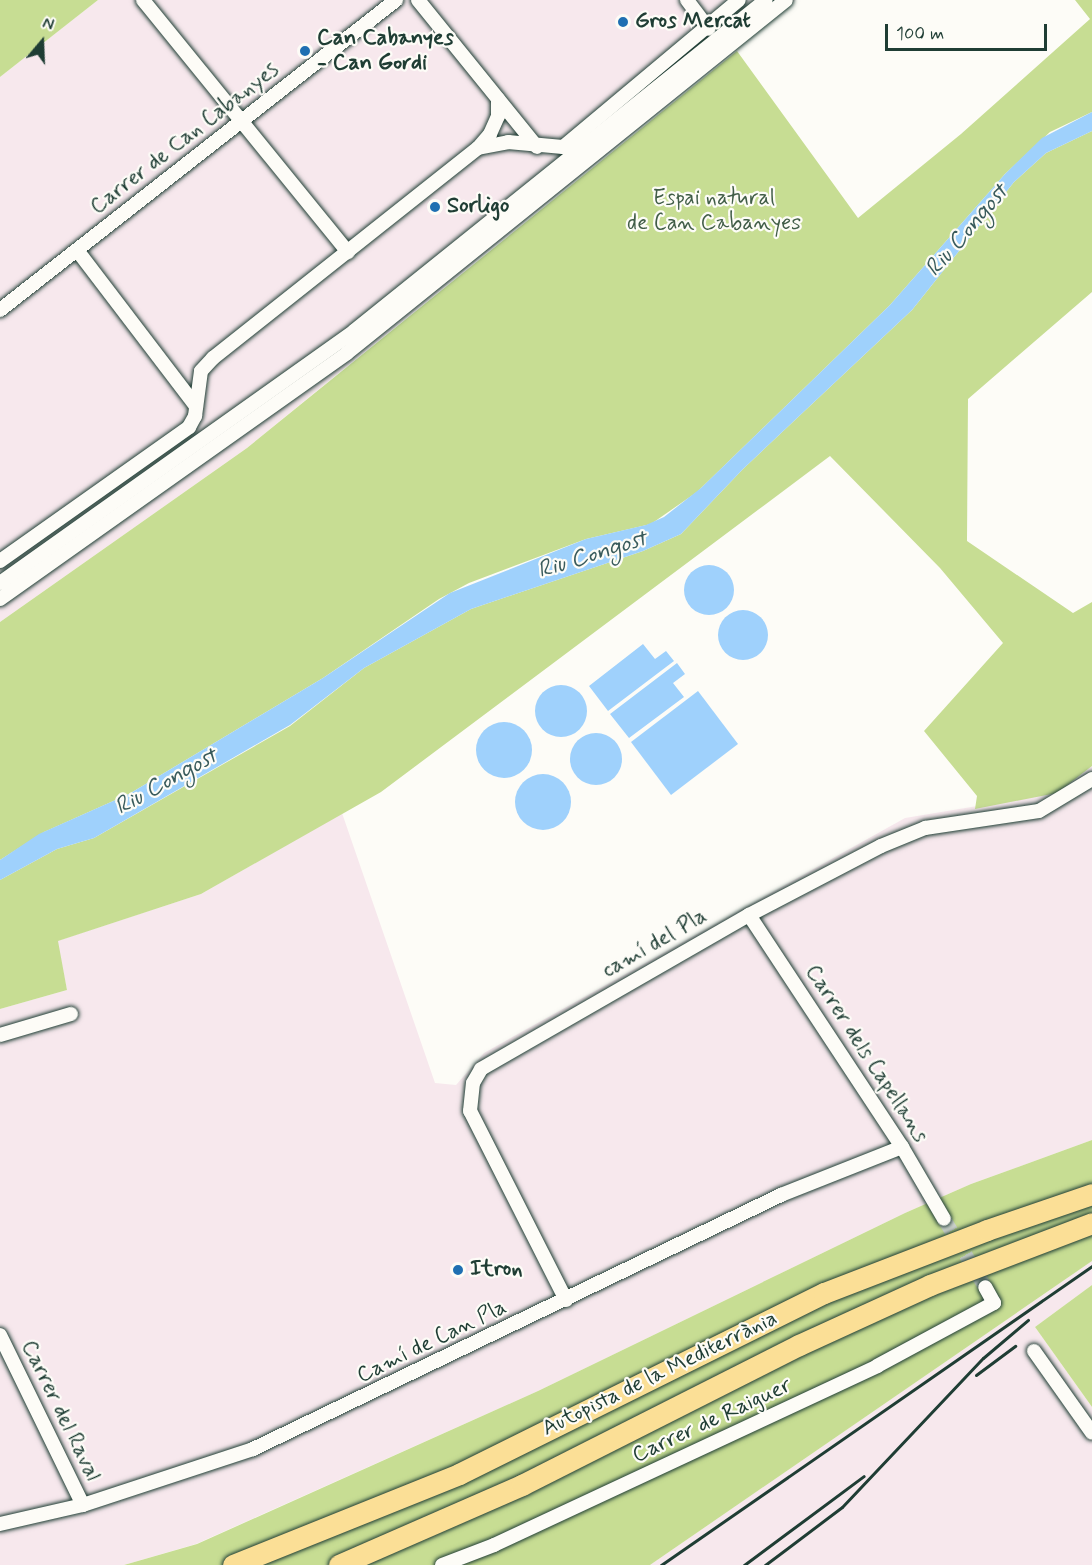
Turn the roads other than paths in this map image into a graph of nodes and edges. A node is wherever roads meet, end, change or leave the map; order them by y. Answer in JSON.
{"nodes":[{"id":1,"x":143,"y":0,"type":"edge"},
{"id":2,"x":396,"y":0,"type":"edge"},
{"id":3,"x":418,"y":0,"type":"edge"},
{"id":4,"x":687,"y":0,"type":"edge"},
{"id":5,"x":739,"y":0,"type":"edge"},
{"id":6,"x":766,"y":0,"type":"edge"},
{"id":7,"x":786,"y":0,"type":"edge"},
{"id":8,"x":709,"y":29,"type":"junction"},
{"id":9,"x":498,"y":99,"type":"junction"},
{"id":10,"x":242,"y":122,"type":"junction"},
{"id":11,"x":537,"y":147,"type":"junction"},
{"id":12,"x":478,"y":148,"type":"junction"},
{"id":13,"x":77,"y":250,"type":"junction"},
{"id":14,"x":348,"y":252,"type":"junction"},
{"id":15,"x":0,"y":310,"type":"edge"},
{"id":16,"x":196,"y":406,"type":"junction"},
{"id":17,"x":0,"y":561,"type":"edge"},
{"id":18,"x":0,"y":582,"type":"edge"},
{"id":19,"x":0,"y":599,"type":"edge"},
{"id":20,"x":1092,"y":779,"type":"edge"},
{"id":21,"x":749,"y":915,"type":"junction"},
{"id":22,"x":71,"y":1014,"type":"dead end"},
{"id":23,"x":0,"y":1035,"type":"edge"},
{"id":24,"x":902,"y":1147,"type":"junction"},
{"id":25,"x":1092,"y":1194,"type":"edge"},
{"id":26,"x":944,"y":1219,"type":"tunnel mouth"},
{"id":27,"x":1092,"y":1223,"type":"edge"},
{"id":28,"x":1092,"y":1237,"type":"edge"},
{"id":29,"x":930,"y":1285,"type":"junction"},
{"id":30,"x":985,"y":1287,"type":"tunnel mouth"},
{"id":31,"x":566,"y":1300,"type":"junction"},
{"id":32,"x":0,"y":1335,"type":"edge"},
{"id":33,"x":1034,"y":1351,"type":"dead end"},
{"id":34,"x":1092,"y":1433,"type":"edge"},
{"id":35,"x":83,"y":1505,"type":"junction"},
{"id":36,"x":0,"y":1524,"type":"edge"},
{"id":37,"x":233,"y":1565,"type":"edge"},
{"id":38,"x":339,"y":1565,"type":"edge"},
{"id":39,"x":442,"y":1565,"type":"edge"}],
"edges":[{"from":1,"to":10,"type":"street"},
{"from":2,"to":10,"type":"street","name":"Carrer de Can Cabanyes"},
{"from":3,"to":9,"type":"street"},
{"from":4,"to":8,"type":"street"},
{"from":5,"to":8,"type":"street"},
{"from":6,"to":18,"type":"street"},
{"from":7,"to":19,"type":"street"},
{"from":8,"to":11,"type":"street"},
{"from":9,"to":11,"type":"street"},
{"from":9,"to":12,"type":"street"},
{"from":10,"to":13,"type":"street","name":"Carrer de Can Cabanyes"},
{"from":10,"to":14,"type":"street"},
{"from":11,"to":12,"type":"street"},
{"from":12,"to":14,"type":"street"},
{"from":13,"to":15,"type":"street","name":"Carrer de Can Cabanyes"},
{"from":13,"to":16,"type":"street"},
{"from":14,"to":16,"type":"street"},
{"from":16,"to":17,"type":"street"},
{"from":20,"to":21,"type":"street","name":"camí del Pla"},
{"from":21,"to":24,"type":"street","name":"Carrer dels Capellans"},
{"from":21,"to":31,"type":"street","name":"camí del Pla"},
{"from":22,"to":23,"type":"street"},
{"from":24,"to":26,"type":"street","name":"Carrer dels Capellans"},
{"from":24,"to":31,"type":"street","name":"Camí de Can Pla"},
{"from":25,"to":37,"type":"highway","name":"Autopista de la Mediterrània"},
{"from":27,"to":29,"type":"highway","name":"Autopista de la Mediterrània"},
{"from":28,"to":29,"type":"highway"},
{"from":29,"to":38,"type":"highway","name":"Autopista de la Mediterrània"},
{"from":30,"to":39,"type":"street","name":"Carrer de Raiguer"},
{"from":31,"to":35,"type":"street","name":"Camí de Can Pla"},
{"from":32,"to":35,"type":"street","name":"Carrer del Raval"},
{"from":33,"to":34,"type":"street"},
{"from":35,"to":36,"type":"street","name":"Camí de Can Pla"}]}
